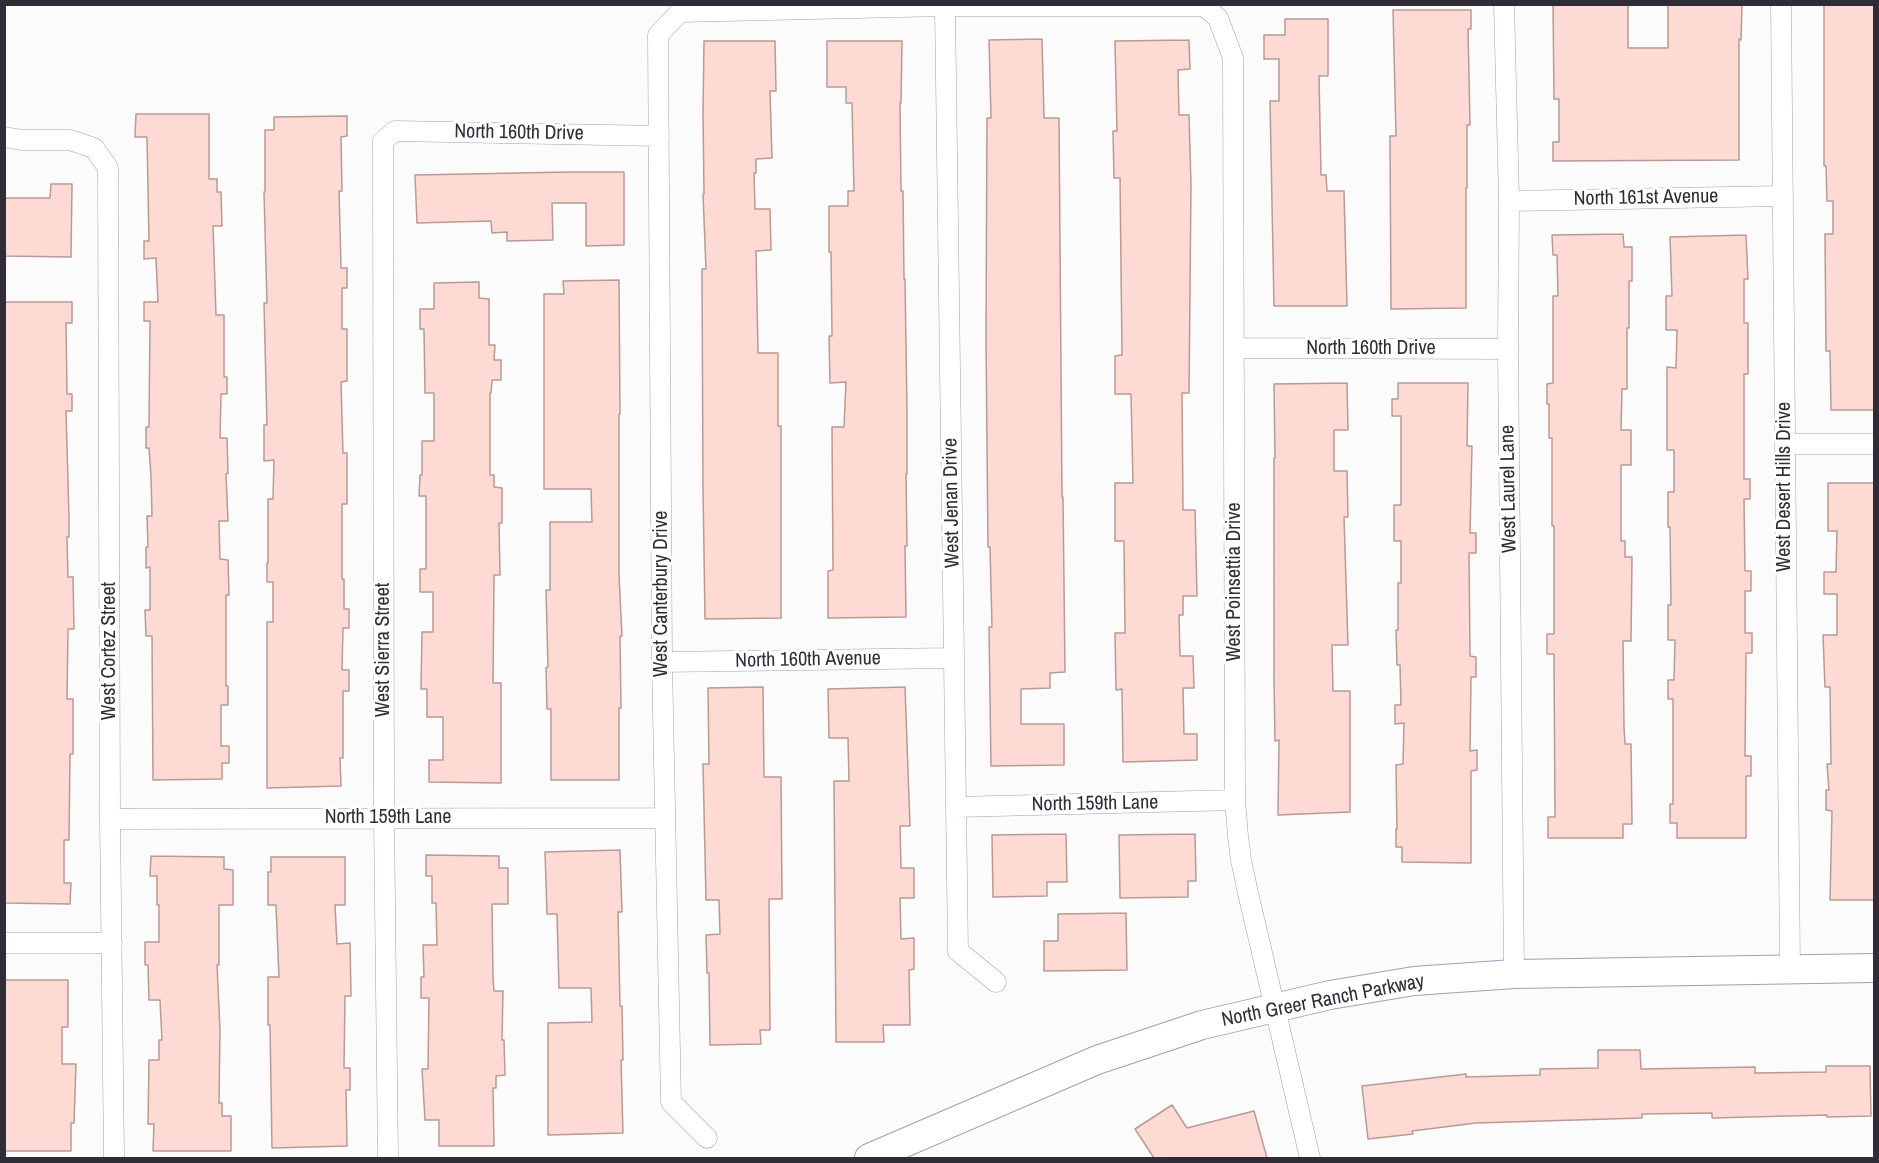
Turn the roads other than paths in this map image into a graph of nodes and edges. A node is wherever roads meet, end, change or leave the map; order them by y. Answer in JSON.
{"nodes":[{"id":1,"x":1504,"y":4,"type":"edge"},
{"id":2,"x":1781,"y":4,"type":"edge"},
{"id":3,"x":945,"y":6,"type":"junction"},
{"id":4,"x":1204,"y":6,"type":"edge"},
{"id":5,"x":659,"y":136,"type":"junction"},
{"id":6,"x":4,"y":137,"type":"edge"},
{"id":7,"x":383,"y":141,"type":"joint"},
{"id":8,"x":1783,"y":196,"type":"junction"},
{"id":9,"x":1509,"y":201,"type":"junction"},
{"id":10,"x":1234,"y":348,"type":"junction"},
{"id":11,"x":1508,"y":349,"type":"junction"},
{"id":12,"x":1785,"y":444,"type":"junction"},
{"id":13,"x":1875,"y":444,"type":"edge"},
{"id":14,"x":953,"y":658,"type":"junction"},
{"id":15,"x":662,"y":662,"type":"junction"},
{"id":16,"x":1235,"y":800,"type":"junction"},
{"id":17,"x":956,"y":807,"type":"junction"},
{"id":18,"x":384,"y":818,"type":"junction"},
{"id":19,"x":665,"y":818,"type":"junction"},
{"id":20,"x":110,"y":819,"type":"junction"},
{"id":21,"x":4,"y":943,"type":"edge"},
{"id":22,"x":112,"y":943,"type":"junction"},
{"id":23,"x":1875,"y":968,"type":"edge"},
{"id":24,"x":1790,"y":969,"type":"junction"},
{"id":25,"x":1514,"y":974,"type":"junction"},
{"id":26,"x":996,"y":982,"type":"dead end"},
{"id":27,"x":1274,"y":1007,"type":"junction"},
{"id":28,"x":707,"y":1138,"type":"dead end"},
{"id":29,"x":114,"y":1158,"type":"edge"},
{"id":30,"x":388,"y":1158,"type":"edge"},
{"id":31,"x":869,"y":1158,"type":"edge"},
{"id":32,"x":1310,"y":1158,"type":"edge"}],
"edges":[{"from":1,"to":9,"type":"street","name":"West Laurel Lane"},
{"from":2,"to":8,"type":"street","name":"West Desert Hills Drive"},
{"from":3,"to":4,"type":"street"},
{"from":3,"to":5,"type":"street","name":"West Canterbury Drive"},
{"from":3,"to":14,"type":"street","name":"West Jenan Drive"},
{"from":4,"to":10,"type":"street","name":"West Poinsettia Drive"},
{"from":5,"to":7,"type":"street","name":"North 160th Drive"},
{"from":5,"to":15,"type":"street","name":"West Canterbury Drive"},
{"from":6,"to":20,"type":"street","name":"West Cortez Street"},
{"from":7,"to":18,"type":"street","name":"West Sierra Street"},
{"from":8,"to":9,"type":"street","name":"North 161st Avenue"},
{"from":8,"to":12,"type":"street","name":"West Desert Hills Drive"},
{"from":9,"to":11,"type":"street","name":"West Laurel Lane"},
{"from":10,"to":11,"type":"street","name":"North 160th Drive"},
{"from":10,"to":16,"type":"street","name":"West Poinsettia Drive"},
{"from":11,"to":25,"type":"street","name":"West Laurel Lane"},
{"from":12,"to":13,"type":"street"},
{"from":12,"to":24,"type":"street","name":"West Desert Hills Drive"},
{"from":14,"to":15,"type":"street","name":"North 160th Avenue"},
{"from":14,"to":17,"type":"street","name":"West Jenan Drive"},
{"from":15,"to":19,"type":"street","name":"West Canterbury Drive"},
{"from":16,"to":17,"type":"street","name":"North 159th Lane"},
{"from":16,"to":27,"type":"street","name":"West Poinsettia Drive"},
{"from":17,"to":26,"type":"street","name":"West Jenan Drive"},
{"from":18,"to":19,"type":"street","name":"North 159th Lane"},
{"from":18,"to":20,"type":"street","name":"North 159th Lane"},
{"from":18,"to":30,"type":"street","name":"West Sierra Street"},
{"from":19,"to":28,"type":"street","name":"West Canterbury Drive"},
{"from":20,"to":22,"type":"street","name":"West Cortez Street"},
{"from":21,"to":22,"type":"street"},
{"from":22,"to":29,"type":"street","name":"West Cortez Street"},
{"from":23,"to":24,"type":"street","name":"North Greer Ranch Parkway"},
{"from":24,"to":25,"type":"street","name":"North Greer Ranch Parkway"},
{"from":25,"to":27,"type":"street","name":"North Greer Ranch Parkway"},
{"from":27,"to":31,"type":"street","name":"North Greer Ranch Parkway"},
{"from":27,"to":32,"type":"street","name":"West Poinsettia Drive"}]}
